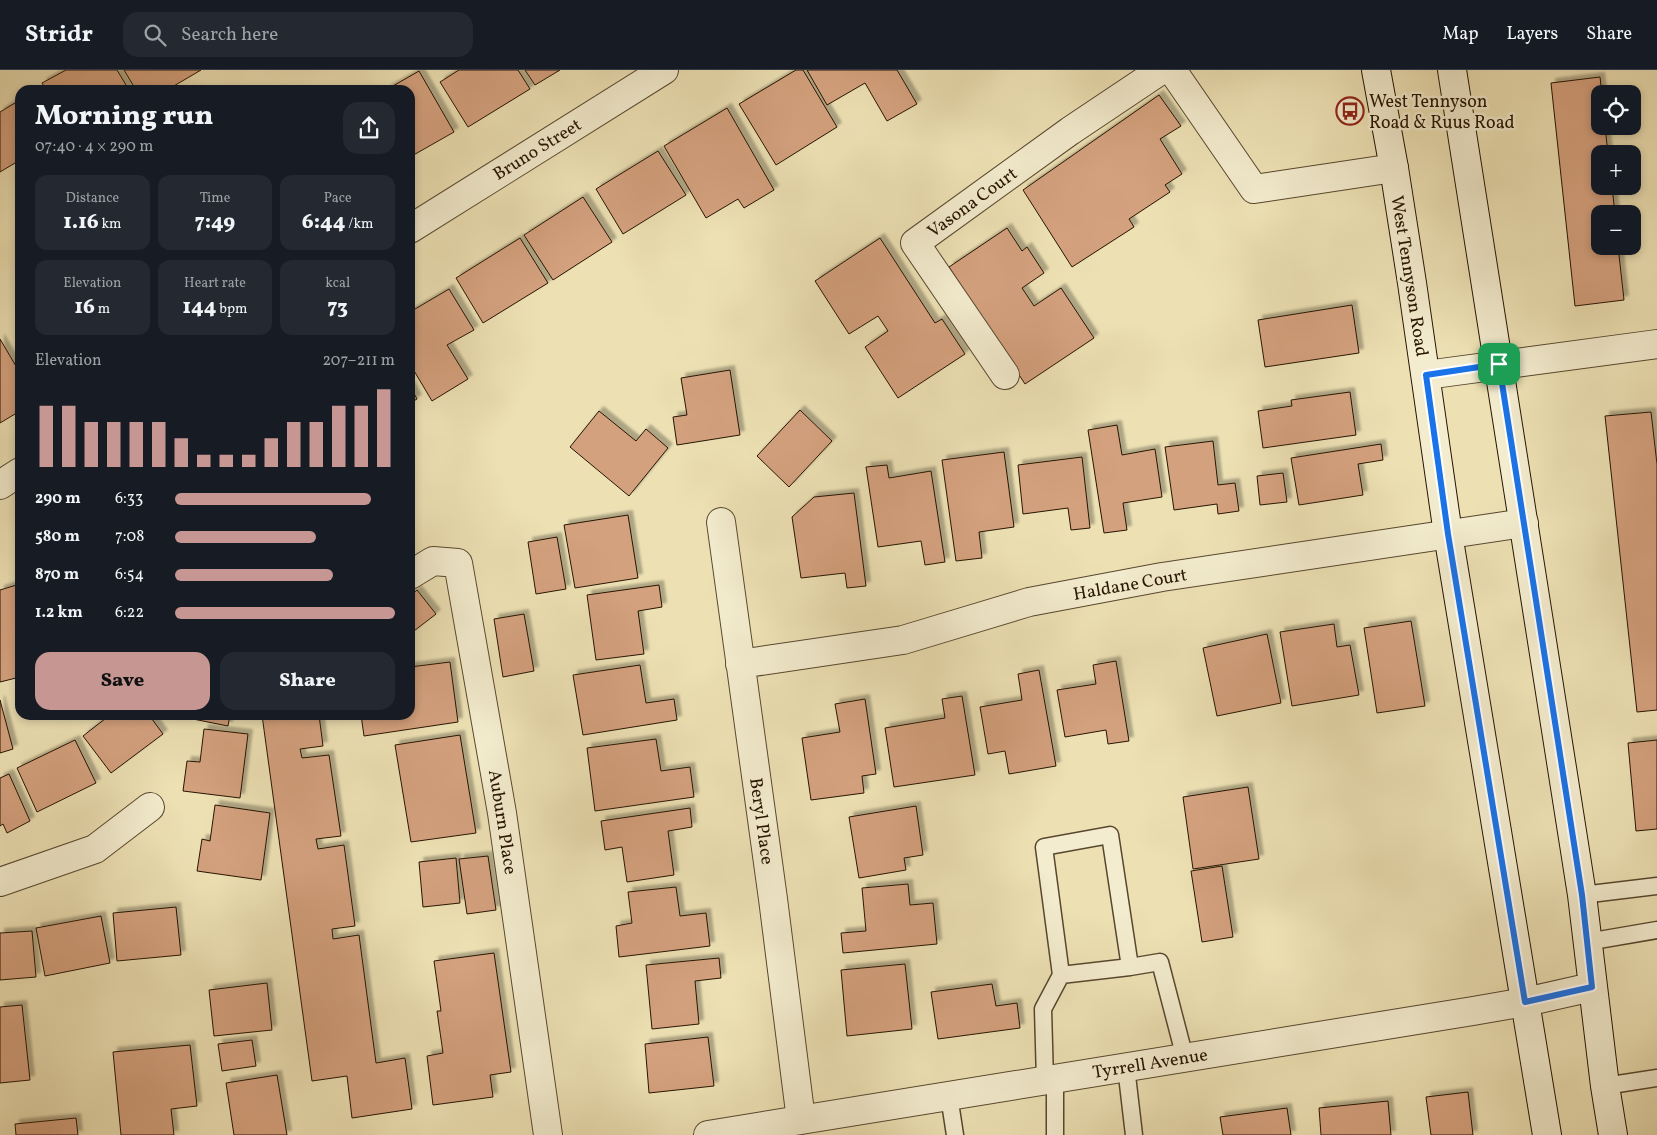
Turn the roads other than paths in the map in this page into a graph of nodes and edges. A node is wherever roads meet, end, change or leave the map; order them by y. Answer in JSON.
{"nodes":[{"id":1,"x":664,"y":70,"type":"edge"},
{"id":2,"x":1161,"y":70,"type":"edge"},
{"id":3,"x":1172,"y":70,"type":"edge"},
{"id":4,"x":1376,"y":70,"type":"edge"},
{"id":5,"x":1452,"y":70,"type":"edge"},
{"id":6,"x":1394,"y":168,"type":"junction"},
{"id":7,"x":415,"y":225,"type":"edge"},
{"id":8,"x":1657,"y":344,"type":"edge"},
{"id":9,"x":1499,"y":364,"type":"junction"},
{"id":10,"x":1005,"y":375,"type":"dead end"},
{"id":11,"x":1426,"y":375,"type":"junction"},
{"id":12,"x":15,"y":475,"type":"edge"},
{"id":13,"x":0,"y":485,"type":"edge"},
{"id":14,"x":721,"y":522,"type":"dead end"},
{"id":15,"x":1524,"y":523,"type":"junction"},
{"id":16,"x":1448,"y":534,"type":"junction"},
{"id":17,"x":415,"y":573,"type":"edge"},
{"id":18,"x":740,"y":664,"type":"junction"},
{"id":19,"x":150,"y":807,"type":"dead end"},
{"id":20,"x":0,"y":882,"type":"edge"},
{"id":21,"x":1657,"y":886,"type":"edge"},
{"id":22,"x":1582,"y":895,"type":"junction"},
{"id":23,"x":1657,"y":930,"type":"edge"},
{"id":24,"x":1587,"y":942,"type":"junction"},
{"id":25,"x":1130,"y":967,"type":"junction"},
{"id":26,"x":1061,"y":975,"type":"junction"},
{"id":27,"x":1592,"y":987,"type":"junction"},
{"id":28,"x":1525,"y":1002,"type":"junction"},
{"id":29,"x":1185,"y":1058,"type":"junction"},
{"id":30,"x":1126,"y":1067,"type":"junction"},
{"id":31,"x":1657,"y":1078,"type":"edge"},
{"id":32,"x":1050,"y":1080,"type":"junction"},
{"id":33,"x":1605,"y":1086,"type":"junction"},
{"id":34,"x":949,"y":1096,"type":"junction"},
{"id":35,"x":801,"y":1120,"type":"junction"},
{"id":36,"x":548,"y":1135,"type":"edge"},
{"id":37,"x":708,"y":1135,"type":"edge"},
{"id":38,"x":955,"y":1135,"type":"edge"},
{"id":39,"x":1055,"y":1135,"type":"edge"},
{"id":40,"x":1134,"y":1135,"type":"edge"},
{"id":41,"x":1547,"y":1135,"type":"edge"},
{"id":42,"x":1613,"y":1135,"type":"edge"}],
"edges":[{"from":1,"to":7,"type":"street","name":"Bruno Street"},
{"from":2,"to":10,"type":"street","name":"Vasona Court"},
{"from":3,"to":6,"type":"street"},
{"from":4,"to":6,"type":"street","name":"West Tennyson Road"},
{"from":5,"to":9,"type":"street"},
{"from":6,"to":11,"type":"street","name":"West Tennyson Road"},
{"from":8,"to":9,"type":"street"},
{"from":9,"to":11,"type":"street"},
{"from":9,"to":15,"type":"street"},
{"from":11,"to":16,"type":"street","name":"West Tennyson Road"},
{"from":12,"to":13,"type":"street"},
{"from":14,"to":18,"type":"street","name":"Beryl Place"},
{"from":15,"to":16,"type":"street","name":"Haldane Court"},
{"from":15,"to":22,"type":"street"},
{"from":16,"to":18,"type":"street","name":"Haldane Court"},
{"from":16,"to":28,"type":"street","name":"West Tennyson Road"},
{"from":17,"to":36,"type":"street","name":"Auburn Place"},
{"from":18,"to":35,"type":"street","name":"Beryl Place"},
{"from":19,"to":20,"type":"street"},
{"from":21,"to":22,"type":"lane"},
{"from":22,"to":24,"type":"street"},
{"from":23,"to":24,"type":"lane"},
{"from":24,"to":27,"type":"street"},
{"from":25,"to":26,"type":"lane"},
{"from":25,"to":26,"type":"lane"},
{"from":25,"to":29,"type":"lane"},
{"from":26,"to":32,"type":"lane"},
{"from":27,"to":28,"type":"street","name":"Tyrrell Avenue"},
{"from":27,"to":33,"type":"street"},
{"from":28,"to":29,"type":"street","name":"Tyrrell Avenue"},
{"from":28,"to":41,"type":"street","name":"West Tennyson Road"},
{"from":29,"to":30,"type":"street","name":"Tyrrell Avenue"},
{"from":30,"to":32,"type":"street","name":"Tyrrell Avenue"},
{"from":30,"to":40,"type":"lane"},
{"from":31,"to":33,"type":"lane"},
{"from":32,"to":34,"type":"street","name":"Tyrrell Avenue"},
{"from":32,"to":39,"type":"lane"},
{"from":33,"to":42,"type":"street"},
{"from":34,"to":35,"type":"street","name":"Tyrrell Avenue"},
{"from":34,"to":38,"type":"lane"},
{"from":35,"to":37,"type":"street","name":"Tyrrell Avenue"}]}
